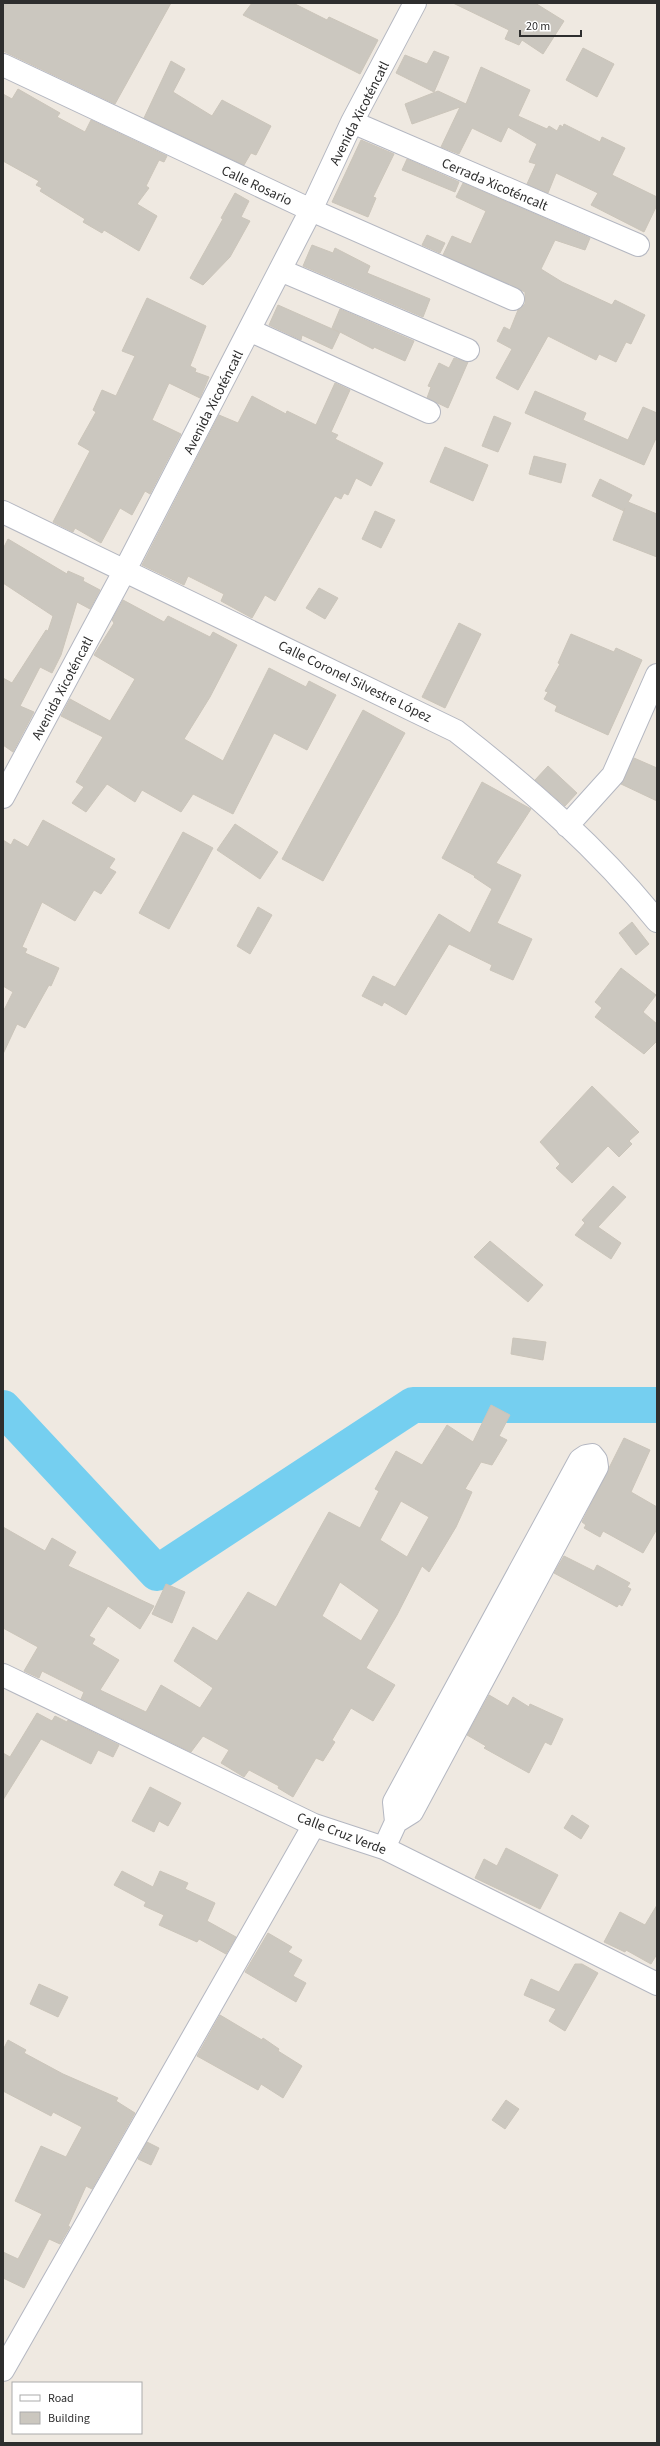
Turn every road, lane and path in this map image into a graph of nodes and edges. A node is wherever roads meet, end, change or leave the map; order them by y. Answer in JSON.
{"nodes":[{"id":1,"x":416,"y":3,"type":"edge"},
{"id":2,"x":3,"y":65,"type":"edge"},
{"id":3,"x":352,"y":122,"type":"junction"},
{"id":4,"x":311,"y":210,"type":"junction"},
{"id":5,"x":638,"y":245,"type":"dead end"},
{"id":6,"x":280,"y":270,"type":"junction"},
{"id":7,"x":513,"y":299,"type":"dead end"},
{"id":8,"x":250,"y":330,"type":"junction"},
{"id":9,"x":468,"y":350,"type":"dead end"},
{"id":10,"x":429,"y":412,"type":"dead end"},
{"id":11,"x":3,"y":512,"type":"edge"},
{"id":12,"x":125,"y":570,"type":"junction"},
{"id":13,"x":657,"y":675,"type":"edge"},
{"id":14,"x":3,"y":797,"type":"edge"},
{"id":15,"x":567,"y":826,"type":"junction"},
{"id":16,"x":657,"y":922,"type":"edge"},
{"id":17,"x":3,"y":1675,"type":"edge"},
{"id":18,"x":396,"y":1822,"type":"junction"},
{"id":19,"x":314,"y":1825,"type":"junction"},
{"id":20,"x":384,"y":1848,"type":"junction"},
{"id":21,"x":657,"y":1984,"type":"edge"},
{"id":22,"x":3,"y":2370,"type":"edge"}],
"edges":[{"from":1,"to":3,"type":"street","name":"Avenida Xicoténcatl"},
{"from":2,"to":4,"type":"street","name":"Calle Rosario"},
{"from":3,"to":4,"type":"street","name":"Avenida Xicoténcatl"},
{"from":3,"to":5,"type":"street","name":"Cerrada Xicoténcalt"},
{"from":4,"to":6,"type":"street","name":"Avenida Xicoténcatl"},
{"from":4,"to":7,"type":"street","name":"Calle Rosario"},
{"from":6,"to":8,"type":"street","name":"Avenida Xicoténcatl"},
{"from":6,"to":9,"type":"street"},
{"from":8,"to":10,"type":"street"},
{"from":8,"to":12,"type":"street","name":"Avenida Xicoténcatl"},
{"from":11,"to":12,"type":"street","name":"Calle Coronel Silvestre López"},
{"from":12,"to":14,"type":"street","name":"Avenida Xicoténcatl"},
{"from":12,"to":15,"type":"street","name":"Calle Coronel Silvestre López"},
{"from":13,"to":15,"type":"street"},
{"from":15,"to":16,"type":"street","name":"Calle Coronel Silvestre López"},
{"from":17,"to":19,"type":"street","name":"Calle Cruz Verde"},
{"from":18,"to":18,"type":"street"},
{"from":18,"to":20,"type":"street"},
{"from":19,"to":20,"type":"street","name":"Calle Cruz Verde"},
{"from":19,"to":22,"type":"street"},
{"from":20,"to":21,"type":"street","name":"Calle Cruz Verde"}]}
